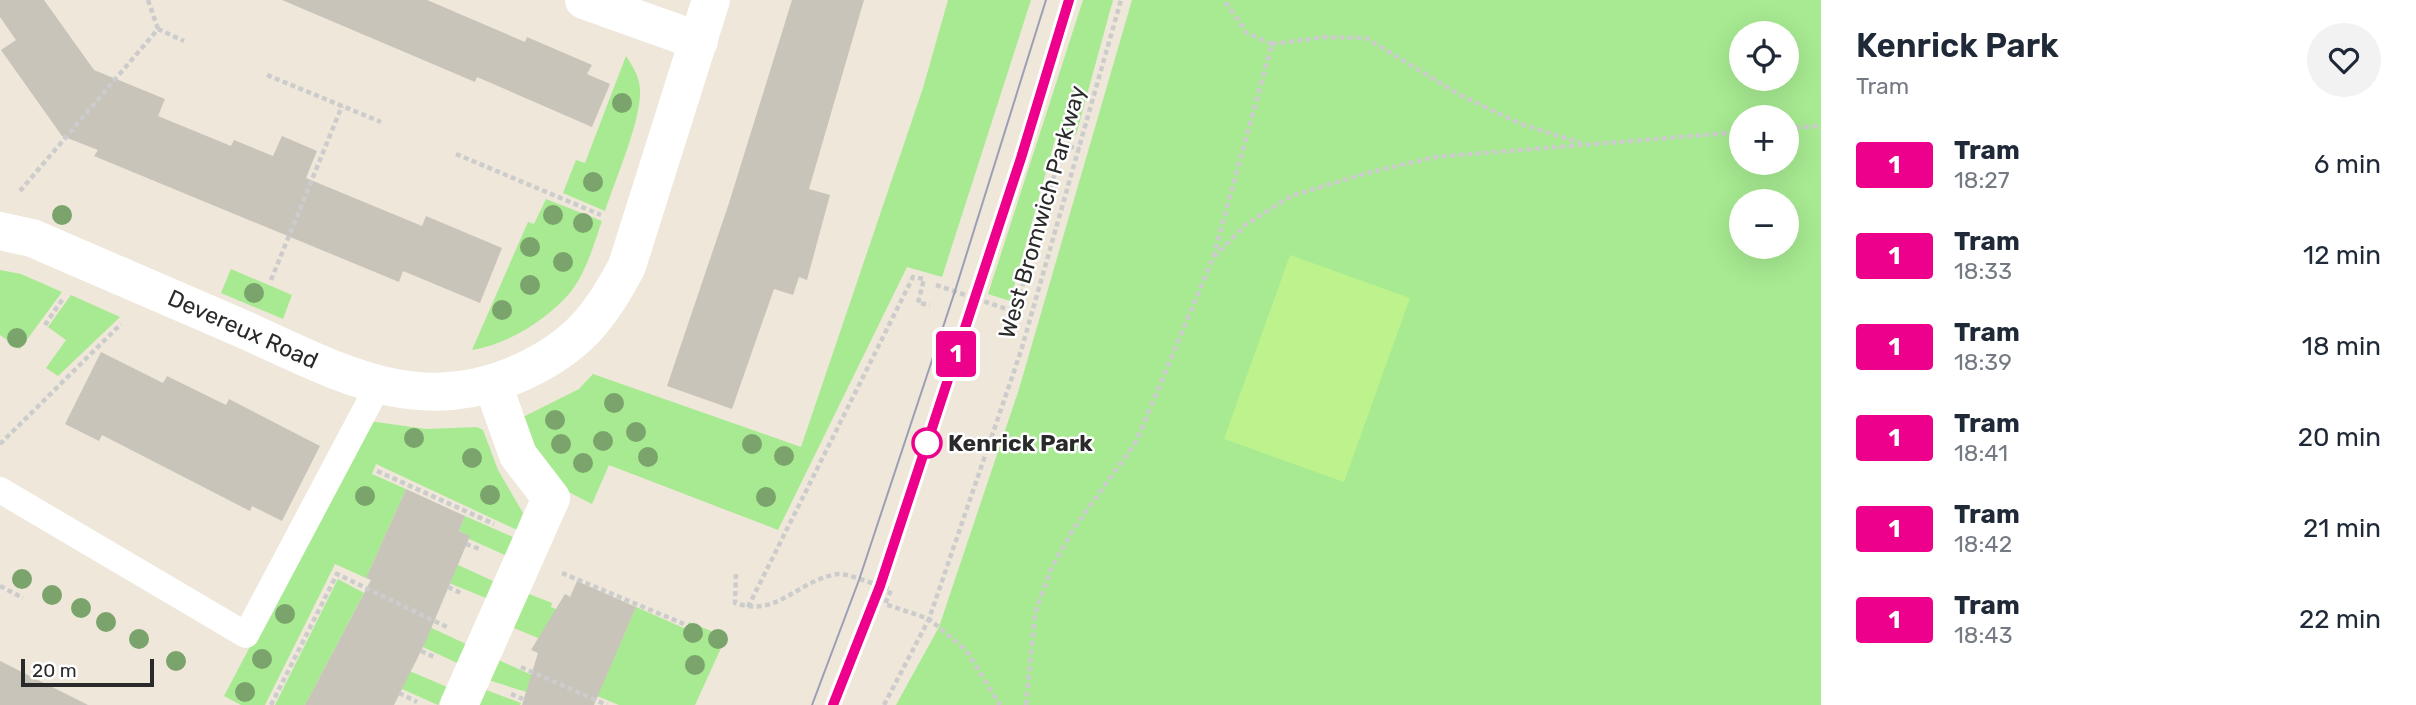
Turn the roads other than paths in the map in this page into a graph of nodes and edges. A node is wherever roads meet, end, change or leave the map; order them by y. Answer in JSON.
{"nodes":[{"id":1,"x":584,"y":0,"type":"edge"},
{"id":2,"x":711,"y":0,"type":"edge"},
{"id":3,"x":699,"y":41,"type":"junction"},
{"id":4,"x":7,"y":215,"type":"edge"},
{"id":5,"x":379,"y":384,"type":"junction"},
{"id":6,"x":493,"y":385,"type":"junction"},
{"id":7,"x":0,"y":490,"type":"edge"},
{"id":8,"x":459,"y":705,"type":"edge"}],
"edges":[{"from":1,"to":3,"type":"street"},
{"from":2,"to":3,"type":"street","name":"Devereux Road"},
{"from":3,"to":6,"type":"street","name":"Devereux Road"},
{"from":4,"to":5,"type":"street","name":"Devereux Road"},
{"from":5,"to":6,"type":"street","name":"Devereux Road"},
{"from":5,"to":7,"type":"lane"},
{"from":6,"to":8,"type":"street"}]}
